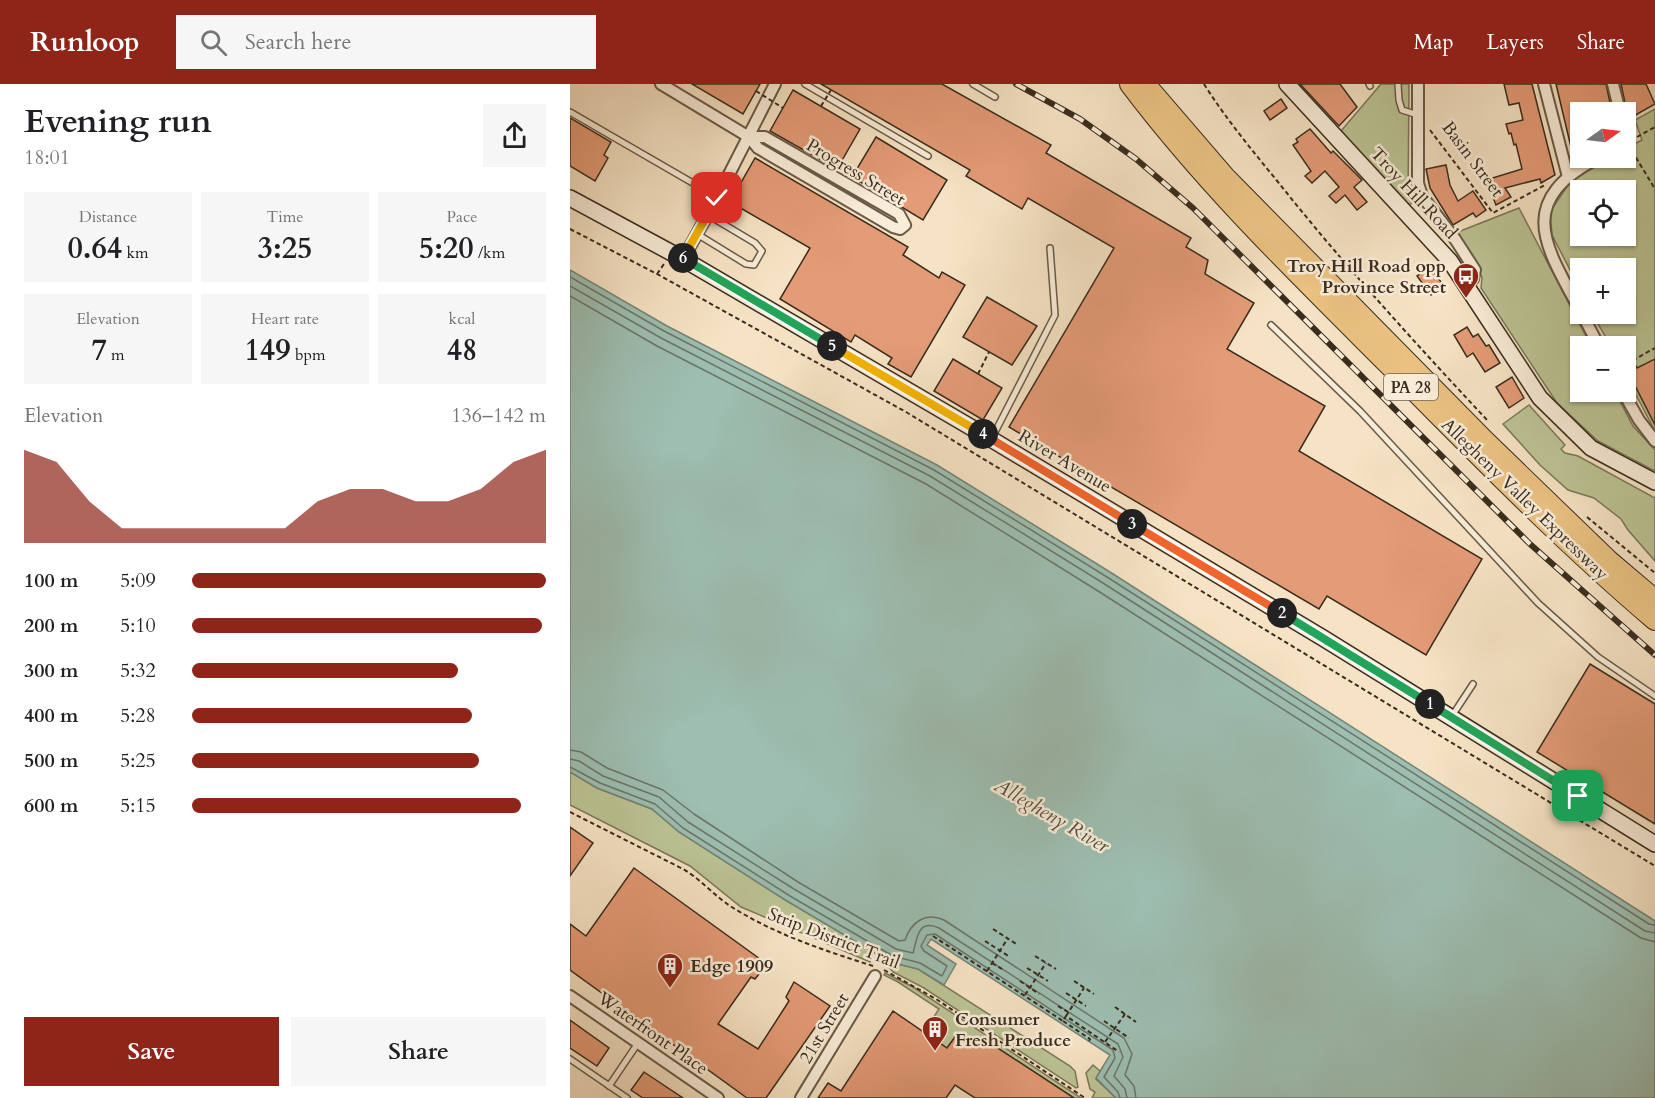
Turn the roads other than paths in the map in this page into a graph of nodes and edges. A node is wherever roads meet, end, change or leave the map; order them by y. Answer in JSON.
{"nodes":[{"id":1,"x":661,"y":84,"type":"edge"},
{"id":2,"x":775,"y":84,"type":"edge"},
{"id":3,"x":805,"y":84,"type":"edge"},
{"id":4,"x":973,"y":84,"type":"edge"},
{"id":5,"x":1162,"y":84,"type":"edge"},
{"id":6,"x":1287,"y":84,"type":"edge"},
{"id":7,"x":1398,"y":84,"type":"edge"},
{"id":8,"x":1418,"y":84,"type":"edge"},
{"id":9,"x":1544,"y":84,"type":"edge"},
{"id":10,"x":1613,"y":84,"type":"edge"},
{"id":11,"x":1135,"y":87,"type":"edge"},
{"id":12,"x":995,"y":97,"type":"dead end"},
{"id":13,"x":1618,"y":102,"type":"edge"},
{"id":14,"x":570,"y":112,"type":"edge"},
{"id":15,"x":1419,"y":116,"type":"junction"},
{"id":16,"x":749,"y":136,"type":"junction"},
{"id":17,"x":928,"y":156,"type":"dead end"},
{"id":18,"x":1582,"y":168,"type":"edge"},
{"id":19,"x":1225,"y":177,"type":"junction"},
{"id":20,"x":1568,"y":177,"type":"junction"},
{"id":21,"x":570,"y":198,"type":"edge"},
{"id":22,"x":717,"y":198,"type":"junction"},
{"id":23,"x":708,"y":215,"type":"junction"},
{"id":24,"x":697,"y":234,"type":"junction"},
{"id":25,"x":1050,"y":248,"type":"dead end"},
{"id":26,"x":682,"y":259,"type":"junction"},
{"id":27,"x":1465,"y":285,"type":"junction"},
{"id":28,"x":1570,"y":292,"type":"edge"},
{"id":29,"x":1271,"y":325,"type":"dead end"},
{"id":30,"x":1629,"y":402,"type":"edge"},
{"id":31,"x":992,"y":439,"type":"junction"},
{"id":32,"x":1655,"y":441,"type":"edge"},
{"id":33,"x":1655,"y":482,"type":"edge"},
{"id":34,"x":1655,"y":600,"type":"edge"},
{"id":35,"x":1655,"y":620,"type":"edge"},
{"id":36,"x":1473,"y":684,"type":"dead end"},
{"id":37,"x":1655,"y":696,"type":"edge"},
{"id":38,"x":1451,"y":717,"type":"junction"},
{"id":39,"x":1655,"y":844,"type":"edge"},
{"id":40,"x":875,"y":976,"type":"dead end"},
{"id":41,"x":570,"y":996,"type":"edge"},
{"id":42,"x":638,"y":1043,"type":"junction"},
{"id":43,"x":570,"y":1059,"type":"edge"},
{"id":44,"x":609,"y":1086,"type":"junction"},
{"id":45,"x":627,"y":1098,"type":"edge"},
{"id":46,"x":718,"y":1098,"type":"edge"},
{"id":47,"x":801,"y":1098,"type":"edge"}],
"edges":[{"from":1,"to":16,"type":"street","name":"Progress Street"},
{"from":2,"to":16,"type":"street"},
{"from":3,"to":17,"type":"lane"},
{"from":4,"to":12,"type":"lane"},
{"from":5,"to":19,"type":"highway"},
{"from":6,"to":27,"type":"street","name":"Troy Hill Road"},
{"from":7,"to":15,"type":"lane"},
{"from":8,"to":15,"type":"street"},
{"from":9,"to":20,"type":"street"},
{"from":10,"to":13,"type":"street"},
{"from":11,"to":19,"type":"highway","name":"Allegheny Valley Expressway","number":"PA 28"},
{"from":11,"to":35,"type":"highway","name":"Allegheny Valley Expressway","number":"PA 28"},
{"from":14,"to":22,"type":"lane"},
{"from":15,"to":27,"type":"street"},
{"from":16,"to":16,"type":"street","name":"Progress Street"},
{"from":16,"to":22,"type":"street"},
{"from":18,"to":20,"type":"street"},
{"from":19,"to":34,"type":"highway","name":"Allegheny Valley Expressway","number":"PA 28"},
{"from":20,"to":28,"type":"street"},
{"from":21,"to":26,"type":"street","name":"River Avenue"},
{"from":22,"to":23,"type":"street"},
{"from":23,"to":24,"type":"street"},
{"from":23,"to":24,"type":"lane"},
{"from":24,"to":26,"type":"street"},
{"from":25,"to":31,"type":"lane"},
{"from":26,"to":31,"type":"street","name":"River Avenue"},
{"from":27,"to":33,"type":"street","name":"Troy Hill Road"},
{"from":29,"to":37,"type":"lane"},
{"from":30,"to":32,"type":"street"},
{"from":31,"to":38,"type":"street","name":"River Avenue"},
{"from":36,"to":38,"type":"lane"},
{"from":38,"to":39,"type":"street","name":"River Avenue"},
{"from":40,"to":47,"type":"street","name":"21st Street"},
{"from":41,"to":42,"type":"street","name":"Waterfront Place"},
{"from":42,"to":44,"type":"lane"},
{"from":42,"to":46,"type":"street","name":"Waterfront Place"},
{"from":43,"to":44,"type":"lane"},
{"from":44,"to":45,"type":"lane"}]}
